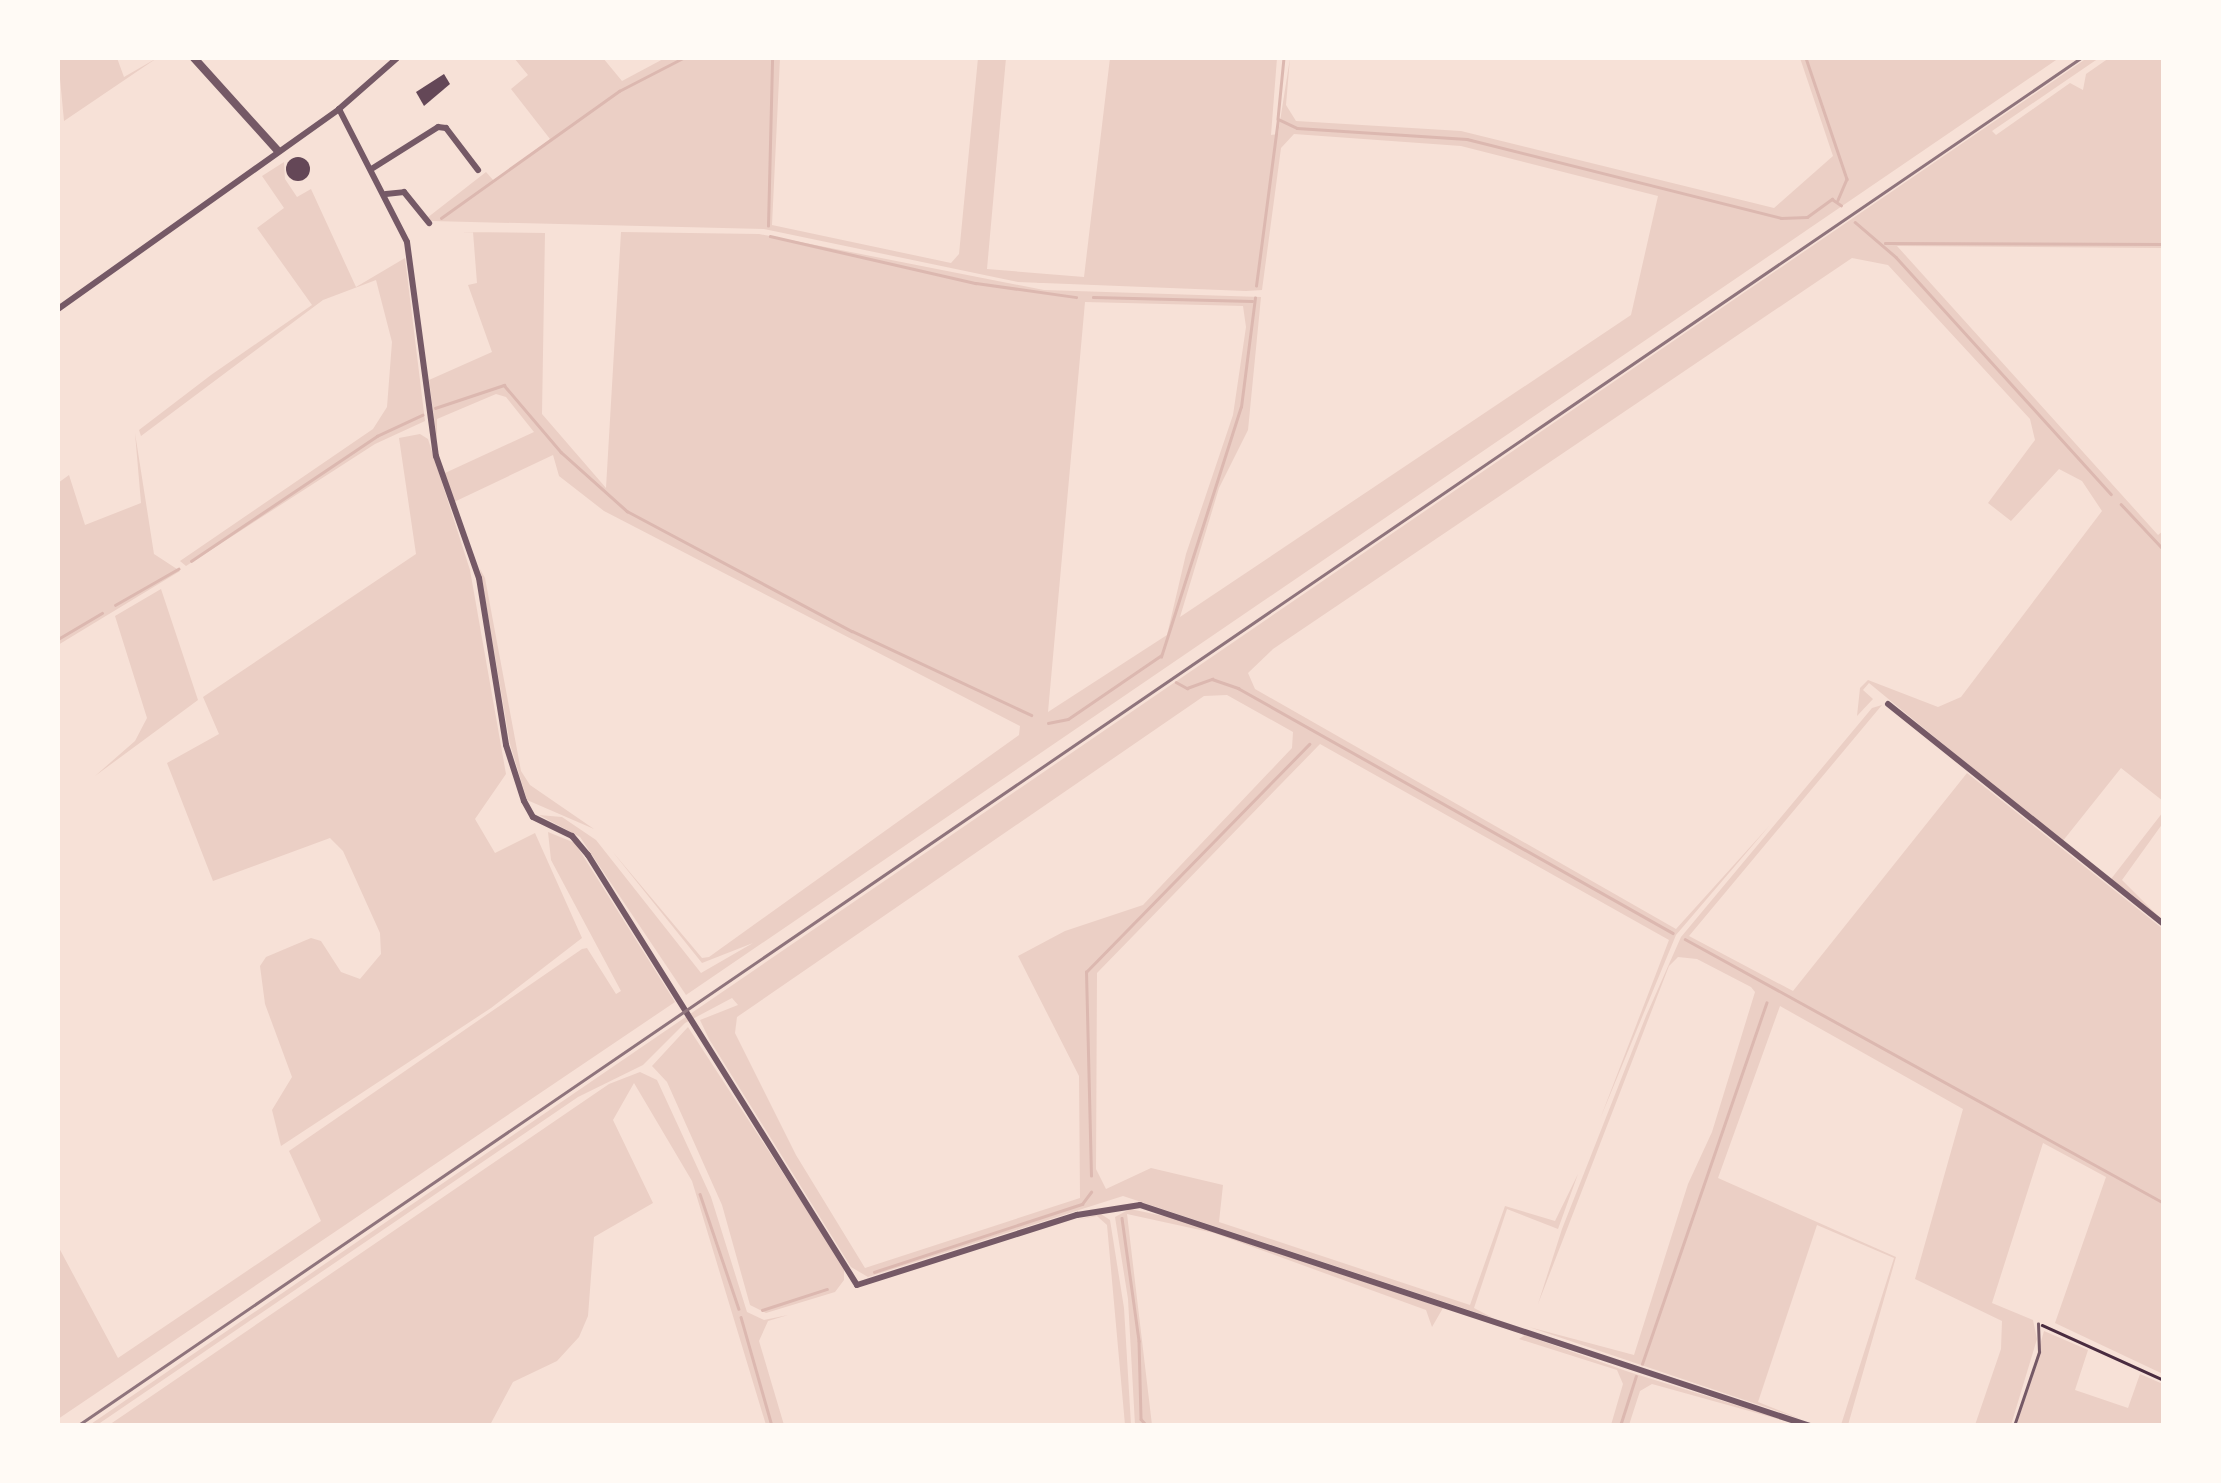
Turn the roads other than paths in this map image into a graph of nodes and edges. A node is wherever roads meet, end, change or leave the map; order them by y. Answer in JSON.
{"nodes":[{"id":1,"x":194,"y":58,"type":"edge"},
{"id":2,"x":396,"y":58,"type":"edge"},
{"id":3,"x":340,"y":110,"type":"junction"},
{"id":4,"x":278,"y":151,"type":"junction"},
{"id":5,"x":373,"y":168,"type":"junction"},
{"id":6,"x":478,"y":170,"type":"dead end"},
{"id":7,"x":386,"y":194,"type":"junction"},
{"id":8,"x":429,"y":222,"type":"dead end"},
{"id":9,"x":58,"y":309,"type":"edge"},
{"id":10,"x":1888,"y":704,"type":"dead end"},
{"id":11,"x":2164,"y":924,"type":"edge"},
{"id":12,"x":2038,"y":1324,"type":"road end"},
{"id":13,"x":1810,"y":1426,"type":"edge"},
{"id":14,"x":2014,"y":1426,"type":"edge"}],
"edges":[{"from":1,"to":4,"type":"street"},
{"from":2,"to":3,"type":"street"},
{"from":3,"to":4,"type":"street"},
{"from":3,"to":5,"type":"street"},
{"from":4,"to":9,"type":"street"},
{"from":5,"to":6,"type":"street"},
{"from":5,"to":7,"type":"street"},
{"from":7,"to":8,"type":"street"},
{"from":7,"to":13,"type":"street"},
{"from":10,"to":11,"type":"street"},
{"from":12,"to":14,"type":"lane"}]}
